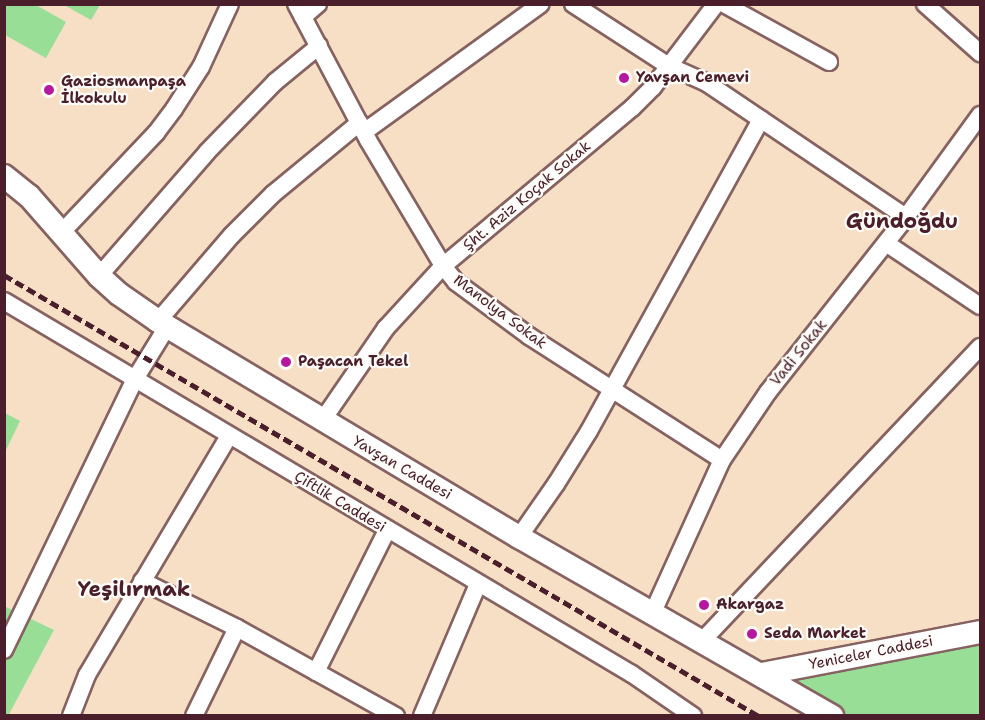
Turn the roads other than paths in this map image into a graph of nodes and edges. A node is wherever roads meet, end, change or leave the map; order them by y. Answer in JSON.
{"nodes":[{"id":1,"x":230,"y":4,"type":"edge"},
{"id":2,"x":318,"y":4,"type":"edge"},
{"id":3,"x":541,"y":4,"type":"edge"},
{"id":4,"x":573,"y":4,"type":"edge"},
{"id":5,"x":716,"y":4,"type":"edge"},
{"id":6,"x":724,"y":4,"type":"edge"},
{"id":7,"x":925,"y":4,"type":"edge"},
{"id":8,"x":299,"y":11,"type":"edge"},
{"id":9,"x":319,"y":46,"type":"junction"},
{"id":10,"x":981,"y":53,"type":"edge"},
{"id":11,"x":829,"y":62,"type":"dead end"},
{"id":12,"x":669,"y":66,"type":"junction"},
{"id":13,"x":981,"y":115,"type":"edge"},
{"id":14,"x":761,"y":119,"type":"junction"},
{"id":15,"x":362,"y":127,"type":"junction"},
{"id":16,"x":4,"y":176,"type":"edge"},
{"id":17,"x":906,"y":217,"type":"junction"},
{"id":18,"x":62,"y":232,"type":"junction"},
{"id":19,"x":886,"y":243,"type":"junction"},
{"id":20,"x":443,"y":266,"type":"junction"},
{"id":21,"x":99,"y":276,"type":"junction"},
{"id":22,"x":4,"y":301,"type":"edge"},
{"id":23,"x":981,"y":306,"type":"edge"},
{"id":24,"x":163,"y":324,"type":"junction"},
{"id":25,"x":981,"y":347,"type":"edge"},
{"id":26,"x":135,"y":379,"type":"junction"},
{"id":27,"x":610,"y":389,"type":"junction"},
{"id":28,"x":322,"y":421,"type":"junction"},
{"id":29,"x":229,"y":435,"type":"junction"},
{"id":30,"x":722,"y":460,"type":"junction"},
{"id":31,"x":387,"y":530,"type":"junction"},
{"id":32,"x":519,"y":537,"type":"junction"},
{"id":33,"x":142,"y":580,"type":"junction"},
{"id":34,"x":478,"y":584,"type":"junction"},
{"id":35,"x":653,"y":612,"type":"junction"},
{"id":36,"x":237,"y":628,"type":"junction"},
{"id":37,"x":981,"y":632,"type":"edge"},
{"id":38,"x":702,"y":640,"type":"junction"},
{"id":39,"x":4,"y":650,"type":"edge"},
{"id":40,"x":316,"y":672,"type":"junction"},
{"id":41,"x":762,"y":674,"type":"junction"},
{"id":42,"x":671,"y":710,"type":"edge"},
{"id":43,"x":71,"y":716,"type":"edge"},
{"id":44,"x":194,"y":716,"type":"edge"},
{"id":45,"x":396,"y":716,"type":"edge"},
{"id":46,"x":422,"y":716,"type":"edge"},
{"id":47,"x":693,"y":716,"type":"edge"},
{"id":48,"x":832,"y":716,"type":"edge"}],
"edges":[{"from":1,"to":18,"type":"street"},
{"from":2,"to":8,"type":"street"},
{"from":3,"to":15,"type":"street"},
{"from":4,"to":12,"type":"street"},
{"from":5,"to":12,"type":"street","name":"Şht. Aziz Koçak Sokak"},
{"from":6,"to":11,"type":"street"},
{"from":7,"to":10,"type":"street"},
{"from":8,"to":9,"type":"street","name":"Manolya Sokak"},
{"from":9,"to":15,"type":"street","name":"Manolya Sokak"},
{"from":9,"to":21,"type":"street"},
{"from":12,"to":14,"type":"street"},
{"from":12,"to":20,"type":"street","name":"Şht. Aziz Koçak Sokak"},
{"from":13,"to":17,"type":"street","name":"Vadi Sokak"},
{"from":14,"to":17,"type":"street"},
{"from":14,"to":27,"type":"street"},
{"from":15,"to":20,"type":"street","name":"Manolya Sokak"},
{"from":15,"to":24,"type":"street"},
{"from":16,"to":18,"type":"street","name":"Yavşan Caddesi"},
{"from":17,"to":19,"type":"street","name":"Vadi Sokak"},
{"from":18,"to":21,"type":"street","name":"Yavşan Caddesi"},
{"from":19,"to":23,"type":"street"},
{"from":19,"to":30,"type":"street","name":"Vadi Sokak"},
{"from":20,"to":27,"type":"street","name":"Manolya Sokak"},
{"from":20,"to":28,"type":"street","name":"Şht. Aziz Koçak Sokak"},
{"from":21,"to":24,"type":"street","name":"Yavşan Caddesi"},
{"from":22,"to":26,"type":"street","name":"Çiftlik Caddesi"},
{"from":24,"to":26,"type":"street"},
{"from":24,"to":28,"type":"street","name":"Yavşan Caddesi"},
{"from":25,"to":38,"type":"street"},
{"from":26,"to":29,"type":"street","name":"Çiftlik Caddesi"},
{"from":26,"to":39,"type":"street"},
{"from":27,"to":30,"type":"street","name":"Manolya Sokak"},
{"from":27,"to":32,"type":"street"},
{"from":28,"to":32,"type":"street","name":"Yavşan Caddesi"},
{"from":29,"to":31,"type":"street","name":"Çiftlik Caddesi"},
{"from":29,"to":33,"type":"street"},
{"from":30,"to":35,"type":"street","name":"Vadi Sokak"},
{"from":31,"to":34,"type":"street","name":"Çiftlik Caddesi"},
{"from":31,"to":40,"type":"street"},
{"from":32,"to":35,"type":"street","name":"Yavşan Caddesi"},
{"from":33,"to":36,"type":"street"},
{"from":33,"to":43,"type":"street"},
{"from":34,"to":42,"type":"street","name":"Çiftlik Caddesi"},
{"from":34,"to":46,"type":"street"},
{"from":35,"to":38,"type":"street","name":"Yavşan Caddesi"},
{"from":36,"to":40,"type":"street"},
{"from":36,"to":44,"type":"street"},
{"from":37,"to":41,"type":"street","name":"Yeniceler Caddesi"},
{"from":38,"to":41,"type":"street","name":"Yavşan Caddesi"},
{"from":40,"to":45,"type":"street"},
{"from":41,"to":48,"type":"street","name":"Yavşan Caddesi"},
{"from":42,"to":47,"type":"street","name":"Çiftlik Caddesi"}]}
